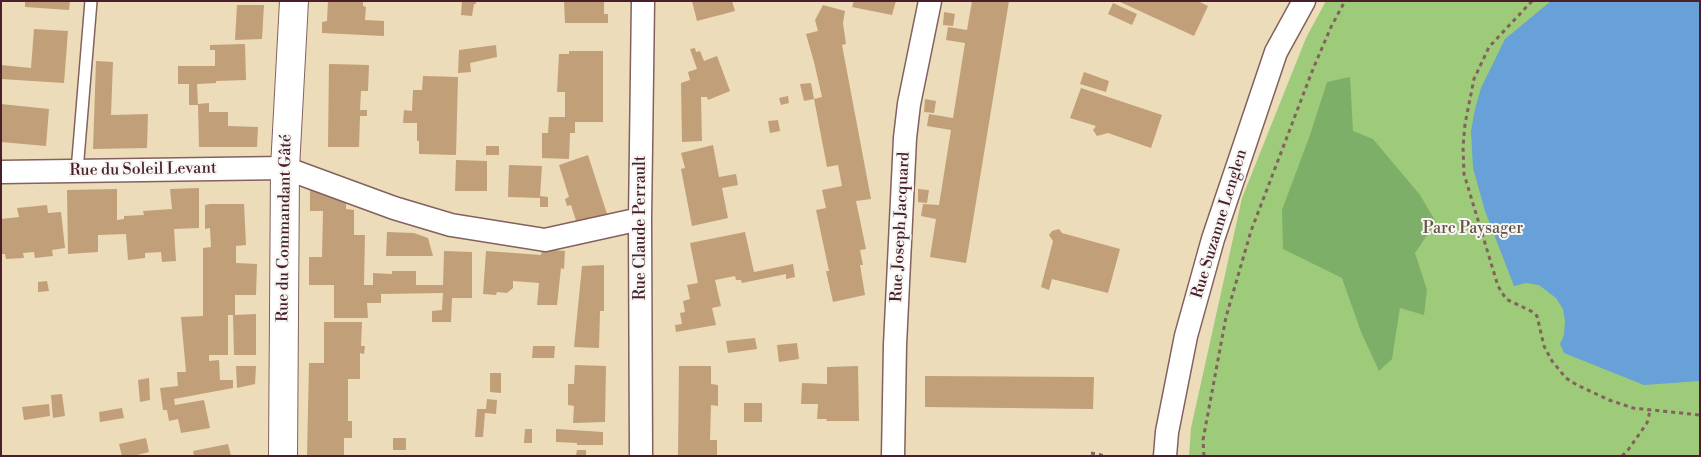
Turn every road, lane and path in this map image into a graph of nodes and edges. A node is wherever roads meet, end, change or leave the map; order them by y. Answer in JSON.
{"nodes":[{"id":1,"x":91,"y":1,"type":"edge"},
{"id":2,"x":294,"y":1,"type":"edge"},
{"id":3,"x":643,"y":1,"type":"edge"},
{"id":4,"x":930,"y":1,"type":"edge"},
{"id":5,"x":1304,"y":1,"type":"edge"},
{"id":6,"x":1344,"y":1,"type":"edge"},
{"id":7,"x":1532,"y":1,"type":"edge"},
{"id":8,"x":285,"y":168,"type":"junction"},
{"id":9,"x":77,"y":171,"type":"junction"},
{"id":10,"x":1,"y":172,"type":"edge"},
{"id":11,"x":640,"y":219,"type":"junction"},
{"id":12,"x":1650,"y":411,"type":"junction"},
{"id":13,"x":1700,"y":415,"type":"edge"},
{"id":14,"x":1091,"y":453,"type":"dead end"},
{"id":15,"x":283,"y":456,"type":"edge"},
{"id":16,"x":641,"y":456,"type":"edge"},
{"id":17,"x":894,"y":456,"type":"edge"},
{"id":18,"x":1106,"y":456,"type":"edge"},
{"id":19,"x":1165,"y":456,"type":"edge"},
{"id":20,"x":1204,"y":456,"type":"edge"},
{"id":21,"x":1622,"y":456,"type":"edge"}],
"edges":[{"from":1,"to":9,"type":"lane"},
{"from":2,"to":8,"type":"street","name":"Rue du Commandant Gâté"},
{"from":3,"to":11,"type":"street","name":"Rue Claude Perrault"},
{"from":4,"to":17,"type":"street","name":"Rue Joseph Jacquard"},
{"from":5,"to":19,"type":"street","name":"Rue Suzanne Lenglen"},
{"from":6,"to":20,"type":"path"},
{"from":7,"to":12,"type":"path"},
{"from":8,"to":9,"type":"street","name":"Rue du Soleil Levant"},
{"from":8,"to":11,"type":"street"},
{"from":8,"to":15,"type":"street","name":"Rue du Commandant Gâté"},
{"from":9,"to":10,"type":"street","name":"Rue du Soleil Levant"},
{"from":11,"to":16,"type":"street","name":"Rue Claude Perrault"},
{"from":12,"to":13,"type":"path"},
{"from":12,"to":21,"type":"path"},
{"from":14,"to":18,"type":"path"}]}
